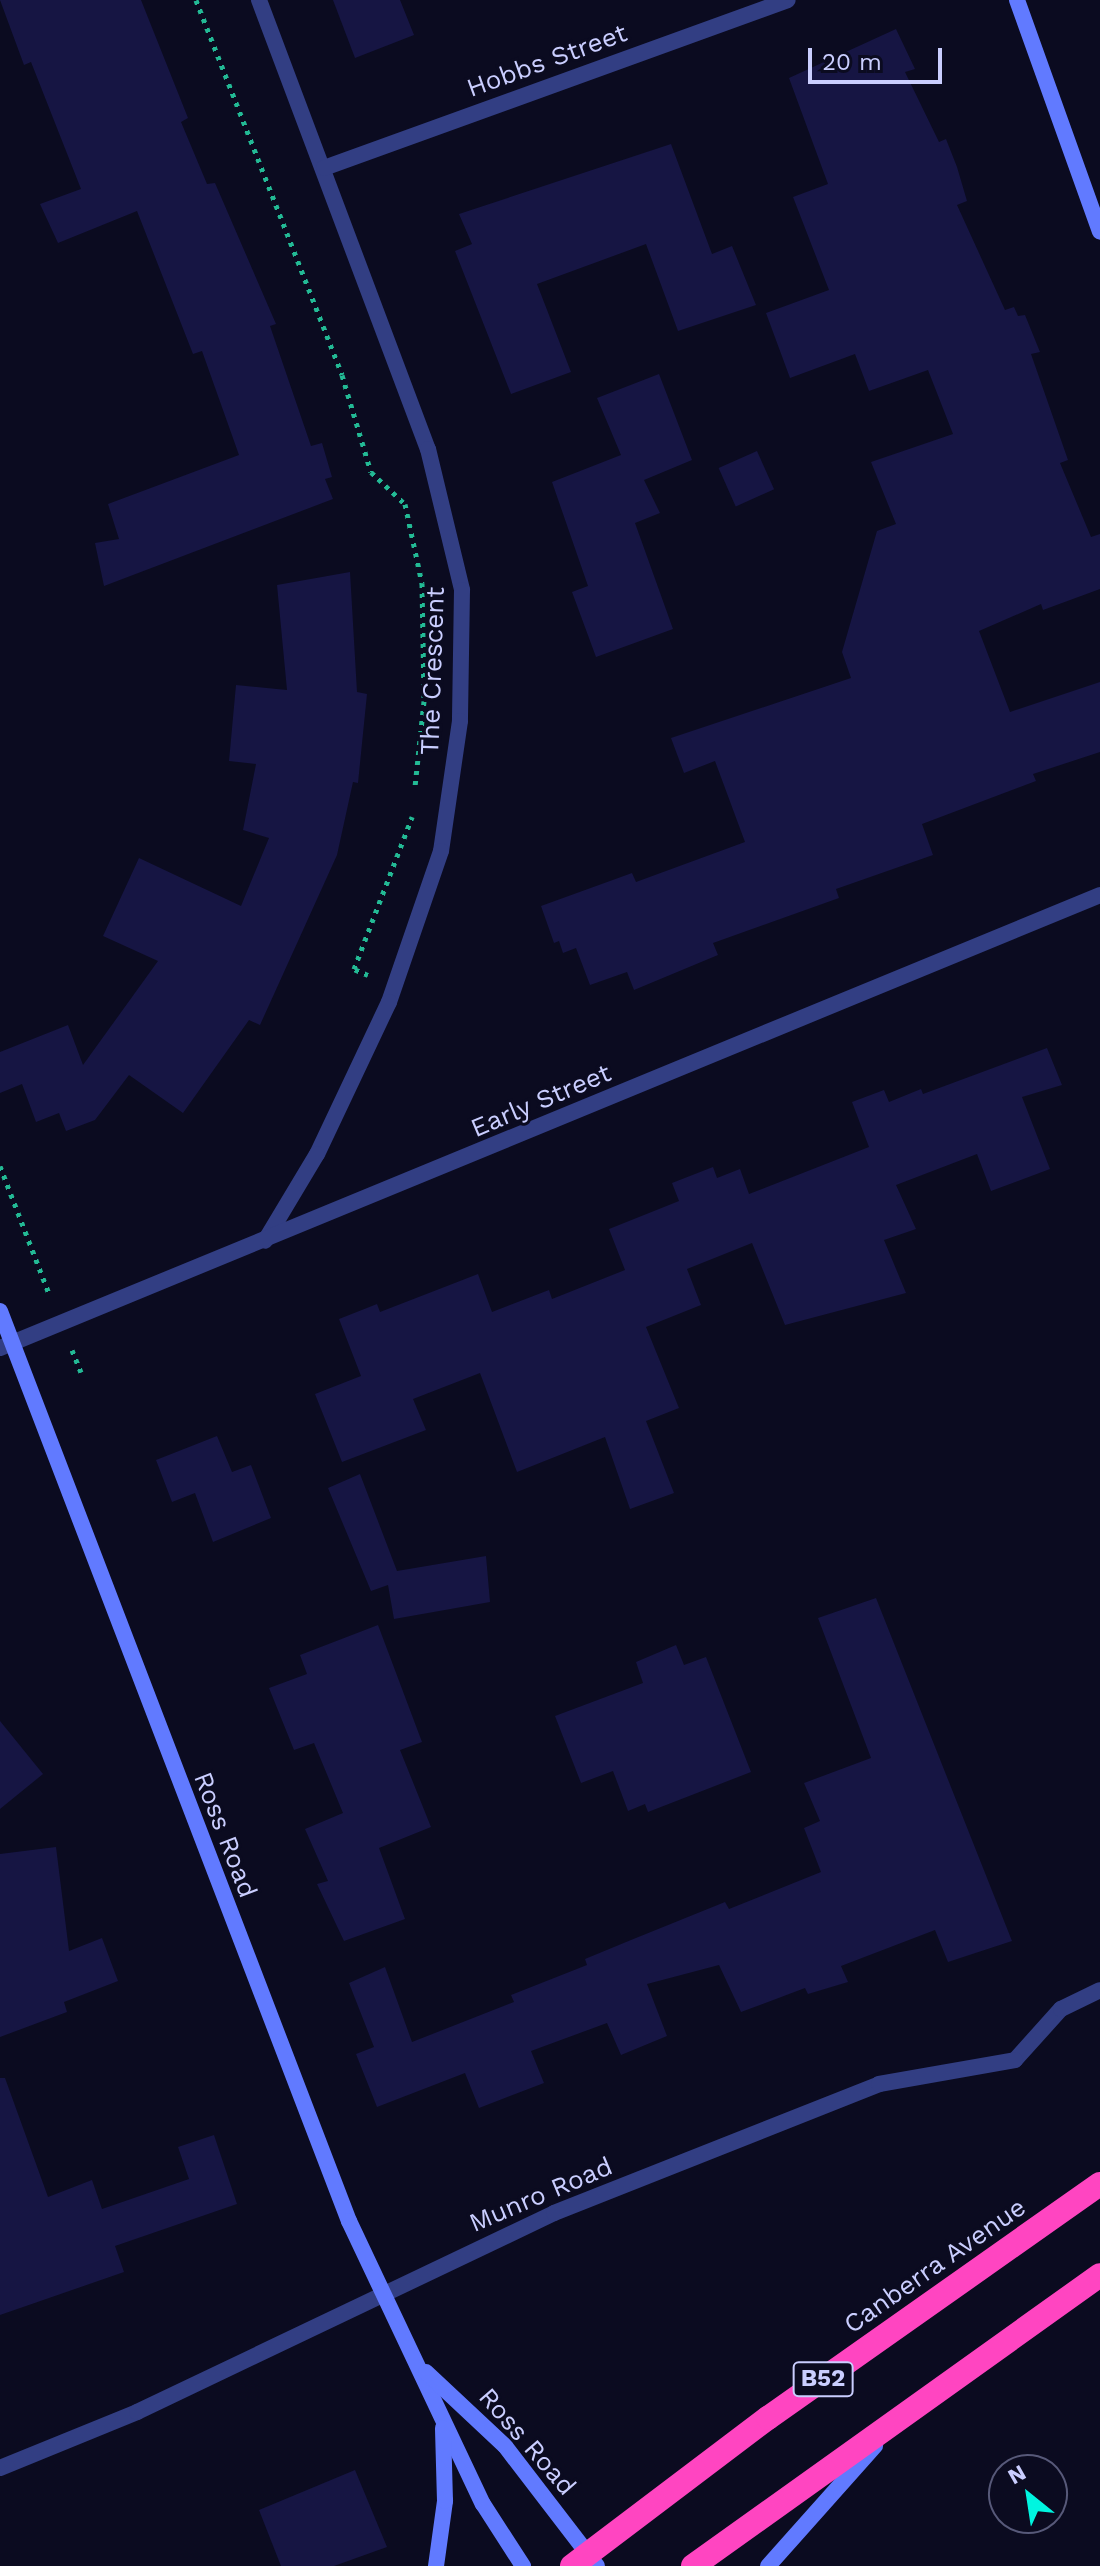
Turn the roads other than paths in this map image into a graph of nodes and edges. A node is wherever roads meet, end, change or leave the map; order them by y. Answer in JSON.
{"nodes":[{"id":1,"x":259,"y":0,"type":"edge"},
{"id":2,"x":787,"y":0,"type":"edge"},
{"id":3,"x":1017,"y":0,"type":"edge"},
{"id":4,"x":324,"y":168,"type":"junction"},
{"id":5,"x":1100,"y":232,"type":"edge"},
{"id":6,"x":1100,"y":895,"type":"edge"},
{"id":7,"x":265,"y":1241,"type":"junction"},
{"id":8,"x":0,"y":1311,"type":"edge"},
{"id":9,"x":6,"y":1346,"type":"edge"},
{"id":10,"x":1100,"y":1990,"type":"edge"},
{"id":11,"x":1100,"y":2184,"type":"edge"},
{"id":12,"x":1100,"y":2275,"type":"edge"},
{"id":13,"x":386,"y":2292,"type":"junction"},
{"id":14,"x":422,"y":2368,"type":"junction"},
{"id":15,"x":442,"y":2412,"type":"junction"},
{"id":16,"x":904,"y":2415,"type":"junction"},
{"id":17,"x":0,"y":2468,"type":"edge"},
{"id":18,"x":586,"y":2562,"type":"edge"},
{"id":19,"x":436,"y":2566,"type":"edge"},
{"id":20,"x":523,"y":2566,"type":"edge"},
{"id":21,"x":693,"y":2566,"type":"edge"},
{"id":22,"x":768,"y":2566,"type":"edge"}],
"edges":[{"from":1,"to":4,"type":"street","name":"The Crescent"},
{"from":2,"to":4,"type":"street","name":"Hobbs Street"},
{"from":3,"to":5,"type":"street"},
{"from":4,"to":7,"type":"street","name":"The Crescent"},
{"from":6,"to":7,"type":"street","name":"Early Street"},
{"from":7,"to":9,"type":"street","name":"Early Street"},
{"from":8,"to":9,"type":"street","name":"Ross Road"},
{"from":9,"to":13,"type":"street","name":"Ross Road"},
{"from":10,"to":13,"type":"street","name":"Munro Road"},
{"from":11,"to":18,"type":"highway","name":"Canberra Avenue","number":"B52"},
{"from":12,"to":16,"type":"highway"},
{"from":13,"to":14,"type":"street","name":"Ross Road"},
{"from":13,"to":17,"type":"street","name":"Munro Road"},
{"from":14,"to":15,"type":"street","name":"Ross Road"},
{"from":14,"to":18,"type":"street","name":"Ross Road"},
{"from":15,"to":19,"type":"street"},
{"from":15,"to":20,"type":"street","name":"Ross Road"},
{"from":16,"to":21,"type":"highway"},
{"from":16,"to":22,"type":"street"}]}
